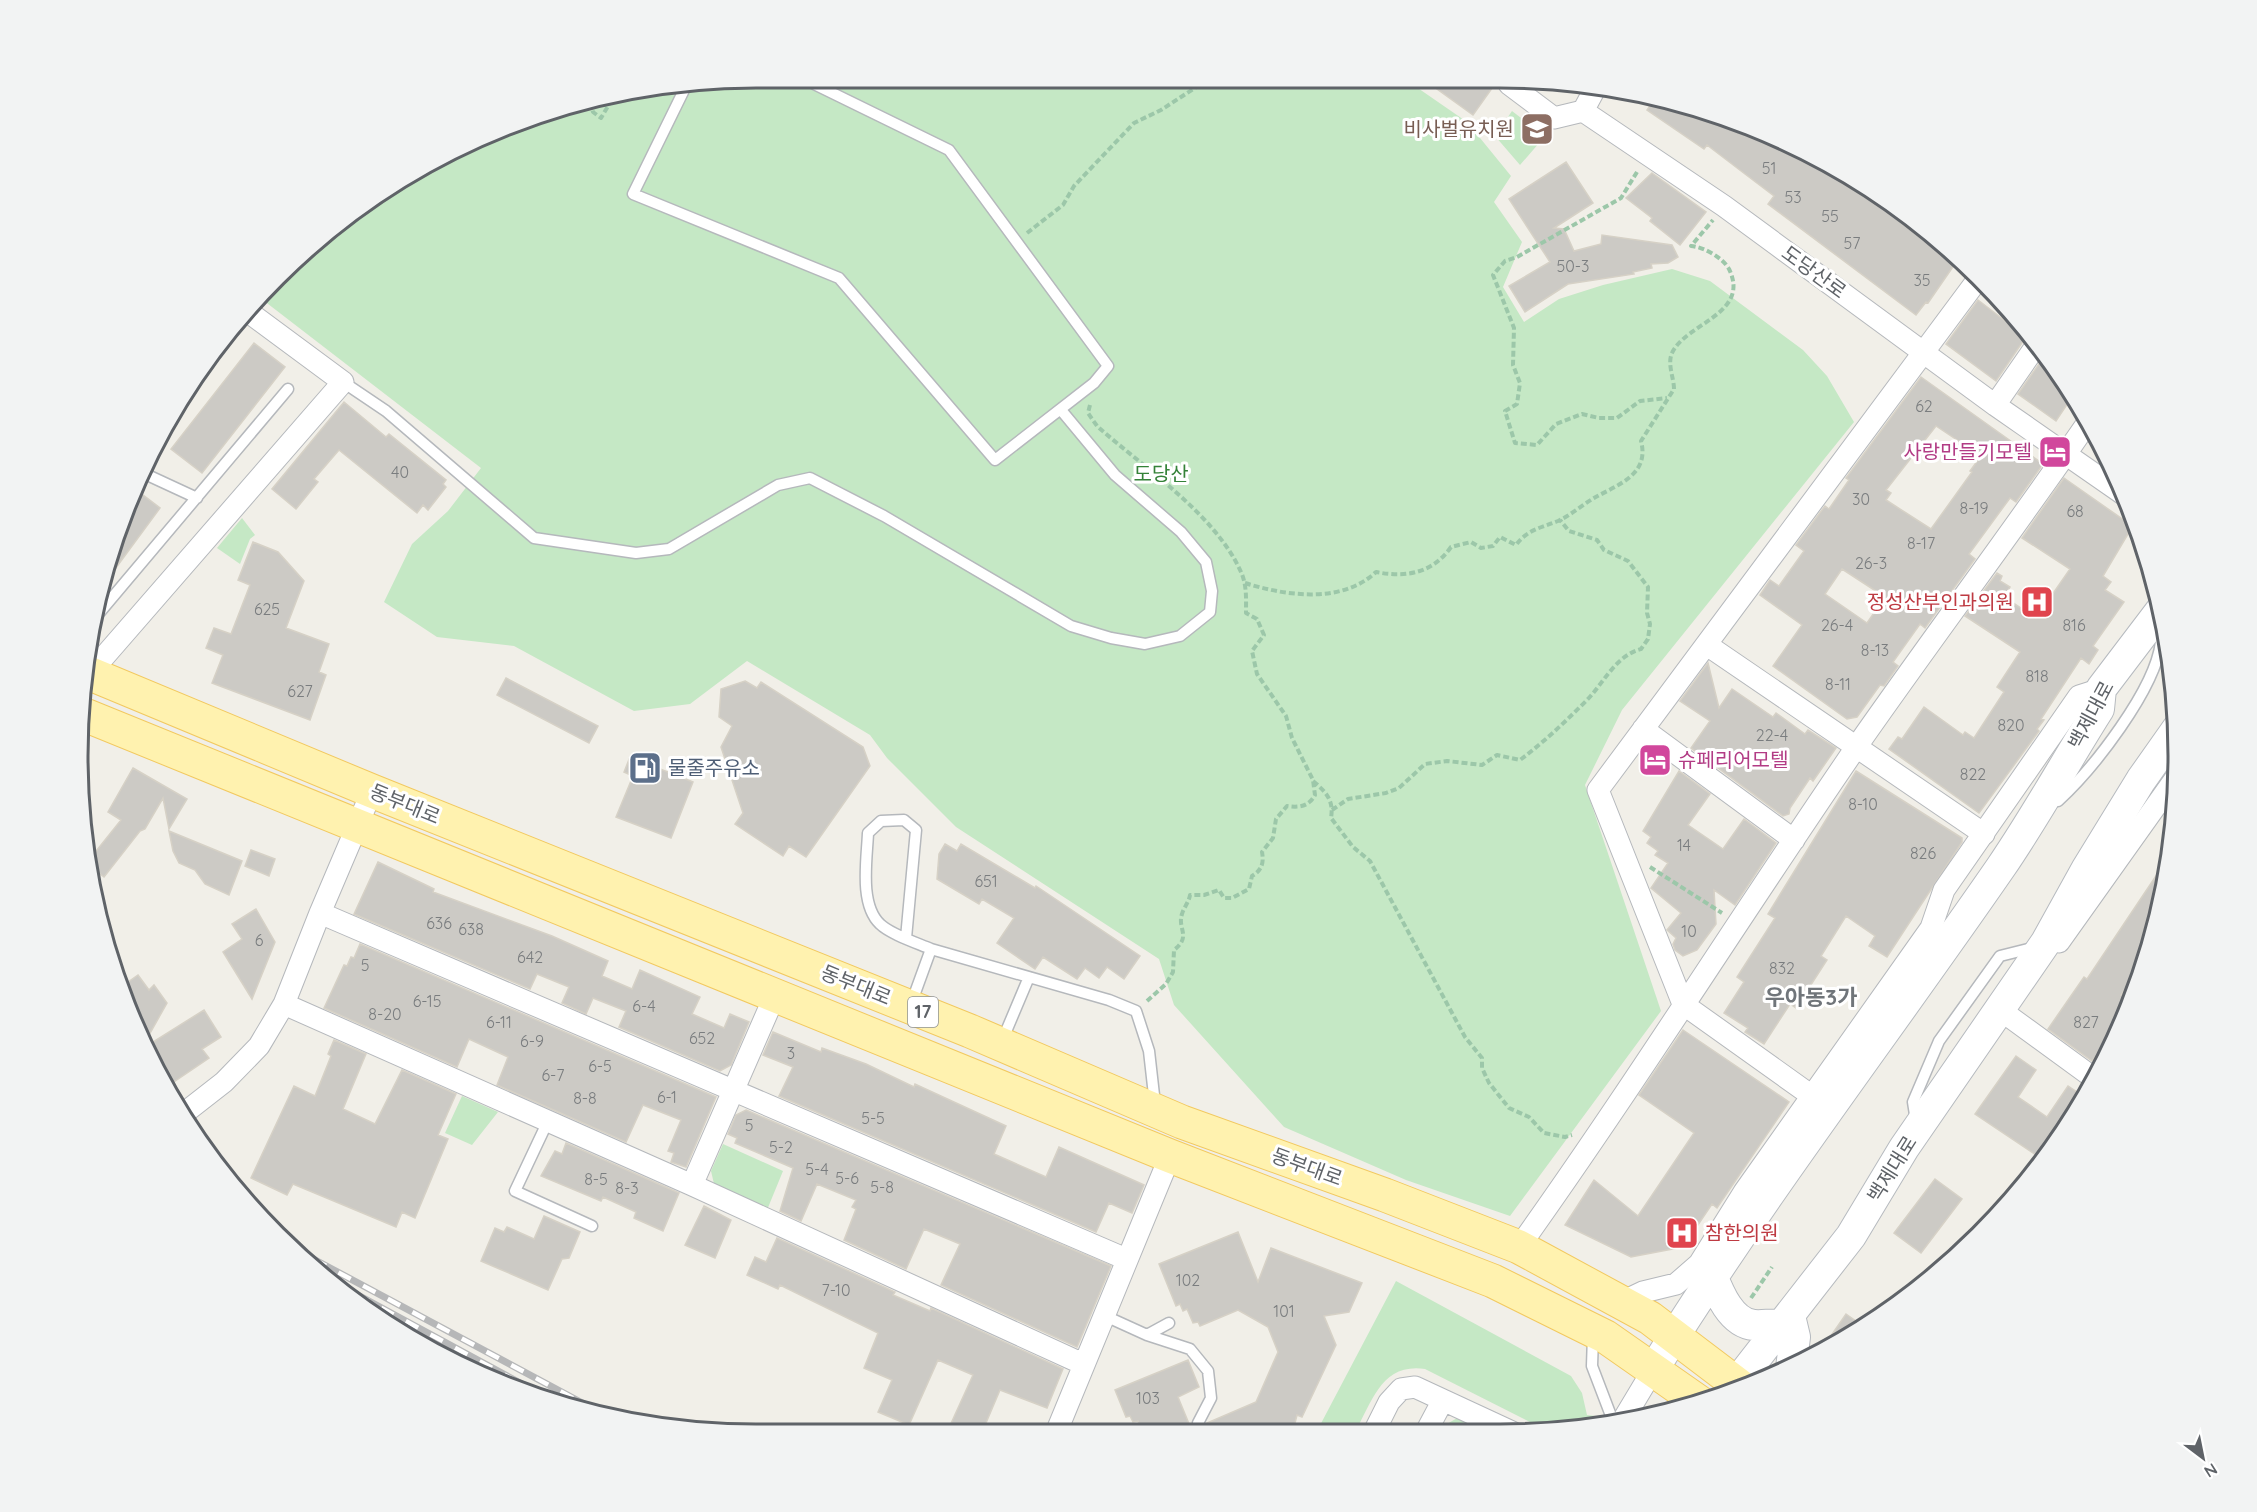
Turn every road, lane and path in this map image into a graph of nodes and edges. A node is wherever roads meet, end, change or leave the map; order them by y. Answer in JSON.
{"nodes":[{"id":1,"x":824,"y":89,"type":"edge"},
{"id":2,"x":1193,"y":89,"type":"edge"},
{"id":3,"x":1516,"y":89,"type":"edge"},
{"id":4,"x":683,"y":93,"type":"edge"},
{"id":5,"x":1592,"y":95,"type":"edge"},
{"id":6,"x":609,"y":105,"type":"edge"},
{"id":7,"x":592,"y":109,"type":"edge"},
{"id":8,"x":1583,"y":111,"type":"junction"},
{"id":9,"x":1650,"y":156,"type":"junction"},
{"id":10,"x":1724,"y":207,"type":"junction"},
{"id":11,"x":1016,"y":241,"type":"junction"},
{"id":12,"x":1974,"y":285,"type":"edge"},
{"id":13,"x":254,"y":316,"type":"edge"},
{"id":14,"x":2032,"y":352,"type":"edge"},
{"id":15,"x":1924,"y":353,"type":"junction"},
{"id":16,"x":343,"y":382,"type":"junction"},
{"id":17,"x":1094,"y":383,"type":"junction"},
{"id":18,"x":288,"y":389,"type":"dead end"},
{"id":19,"x":1668,"y":398,"type":"junction"},
{"id":20,"x":1995,"y":405,"type":"junction"},
{"id":21,"x":1061,"y":410,"type":"junction"},
{"id":22,"x":2083,"y":429,"type":"edge"},
{"id":23,"x":2066,"y":453,"type":"junction"},
{"id":24,"x":150,"y":476,"type":"edge"},
{"id":25,"x":2111,"y":485,"type":"edge"},
{"id":26,"x":197,"y":498,"type":"junction"},
{"id":27,"x":1560,"y":520,"type":"junction"},
{"id":28,"x":1244,"y":582,"type":"junction"},
{"id":29,"x":106,"y":605,"type":"edge"},
{"id":30,"x":2154,"y":618,"type":"edge"},
{"id":31,"x":1707,"y":645,"type":"junction"},
{"id":32,"x":2159,"y":647,"type":"edge"},
{"id":33,"x":95,"y":666,"type":"edge"},
{"id":34,"x":93,"y":675,"type":"edge"},
{"id":35,"x":2101,"y":689,"type":"junction"},
{"id":36,"x":90,"y":717,"type":"edge"},
{"id":37,"x":1643,"y":729,"type":"junction"},
{"id":38,"x":2168,"y":743,"type":"edge"},
{"id":39,"x":1857,"y":746,"type":"junction"},
{"id":40,"x":1313,"y":780,"type":"junction"},
{"id":41,"x":2167,"y":790,"type":"edge"},
{"id":42,"x":372,"y":791,"type":"junction"},
{"id":43,"x":2040,"y":803,"type":"junction"},
{"id":44,"x":1332,"y":810,"type":"junction"},
{"id":45,"x":356,"y":825,"type":"junction"},
{"id":46,"x":1984,"y":834,"type":"junction"},
{"id":47,"x":1794,"y":840,"type":"junction"},
{"id":48,"x":1619,"y":846,"type":"junction"},
{"id":49,"x":320,"y":913,"type":"junction"},
{"id":50,"x":1738,"y":923,"type":"junction"},
{"id":51,"x":1931,"y":928,"type":"junction"},
{"id":52,"x":906,"y":938,"type":"junction"},
{"id":53,"x":2043,"y":947,"type":"junction"},
{"id":54,"x":931,"y":949,"type":"junction"},
{"id":55,"x":1926,"y":969,"type":"junction"},
{"id":56,"x":1029,"y":977,"type":"junction"},
{"id":57,"x":1890,"y":986,"type":"junction"},
{"id":58,"x":775,"y":995,"type":"junction"},
{"id":59,"x":284,"y":1004,"type":"junction"},
{"id":60,"x":1683,"y":1004,"type":"junction"},
{"id":61,"x":910,"y":1007,"type":"junction"},
{"id":62,"x":1999,"y":1009,"type":"junction"},
{"id":63,"x":1136,"y":1011,"type":"junction"},
{"id":64,"x":1001,"y":1044,"type":"junction"},
{"id":65,"x":2088,"y":1074,"type":"edge"},
{"id":66,"x":734,"y":1091,"type":"junction"},
{"id":67,"x":1812,"y":1096,"type":"junction"},
{"id":68,"x":190,"y":1109,"type":"edge"},
{"id":69,"x":1155,"y":1110,"type":"junction"},
{"id":70,"x":548,"y":1121,"type":"junction"},
{"id":71,"x":1608,"y":1121,"type":"junction"},
{"id":72,"x":1917,"y":1130,"type":"junction"},
{"id":73,"x":1785,"y":1134,"type":"junction"},
{"id":74,"x":1170,"y":1156,"type":"junction"},
{"id":75,"x":1783,"y":1172,"type":"junction"},
{"id":76,"x":692,"y":1185,"type":"junction"},
{"id":77,"x":1744,"y":1192,"type":"junction"},
{"id":78,"x":592,"y":1226,"type":"dead end"},
{"id":79,"x":1519,"y":1247,"type":"junction"},
{"id":80,"x":1126,"y":1259,"type":"junction"},
{"id":81,"x":1772,"y":1267,"type":"dead end"},
{"id":82,"x":1712,"y":1275,"type":"junction"},
{"id":83,"x":1750,"y":1300,"type":"dead end"},
{"id":84,"x":1622,"y":1302,"type":"junction"},
{"id":85,"x":1103,"y":1315,"type":"junction"},
{"id":86,"x":1786,"y":1321,"type":"junction"},
{"id":87,"x":1169,"y":1323,"type":"dead end"},
{"id":88,"x":1593,"y":1330,"type":"junction"},
{"id":89,"x":1147,"y":1335,"type":"junction"},
{"id":90,"x":1674,"y":1336,"type":"junction"},
{"id":91,"x":1792,"y":1357,"type":"edge"},
{"id":92,"x":1083,"y":1364,"type":"junction"},
{"id":93,"x":1653,"y":1370,"type":"junction"},
{"id":94,"x":1743,"y":1378,"type":"edge"},
{"id":95,"x":1731,"y":1383,"type":"edge"},
{"id":96,"x":1690,"y":1396,"type":"edge"},
{"id":97,"x":1443,"y":1400,"type":"junction"},
{"id":98,"x":1628,"y":1411,"type":"edge"},
{"id":99,"x":1610,"y":1414,"type":"edge"},
{"id":100,"x":1060,"y":1424,"type":"edge"},
{"id":101,"x":1198,"y":1424,"type":"edge"},
{"id":102,"x":1378,"y":1424,"type":"edge"},
{"id":103,"x":1430,"y":1424,"type":"edge"},
{"id":104,"x":1495,"y":1424,"type":"edge"}],
"edges":[{"from":1,"to":11,"type":"lane"},
{"from":2,"to":11,"type":"path"},
{"from":3,"to":8,"type":"street"},
{"from":4,"to":21,"type":"lane"},
{"from":5,"to":8,"type":"street"},
{"from":6,"to":7,"type":"path"},
{"from":8,"to":9,"type":"street","name":"도당산로"},
{"from":9,"to":10,"type":"street","name":"도당산로"},
{"from":9,"to":19,"type":"path"},
{"from":10,"to":15,"type":"street","name":"도당산로"},
{"from":10,"to":19,"type":"path"},
{"from":11,"to":17,"type":"lane"},
{"from":12,"to":15,"type":"street"},
{"from":13,"to":16,"type":"street"},
{"from":14,"to":20,"type":"street"},
{"from":15,"to":20,"type":"street","name":"도당산로"},
{"from":15,"to":31,"type":"street"},
{"from":16,"to":21,"type":"lane"},
{"from":16,"to":33,"type":"street"},
{"from":17,"to":21,"type":"lane"},
{"from":17,"to":28,"type":"path"},
{"from":18,"to":26,"type":"lane"},
{"from":19,"to":27,"type":"path"},
{"from":20,"to":23,"type":"street","name":"도당산로"},
{"from":22,"to":23,"type":"street"},
{"from":23,"to":25,"type":"street","name":"도당산로"},
{"from":23,"to":39,"type":"street"},
{"from":24,"to":26,"type":"lane"},
{"from":26,"to":29,"type":"lane"},
{"from":27,"to":28,"type":"path"},
{"from":27,"to":44,"type":"path"},
{"from":28,"to":40,"type":"path"},
{"from":30,"to":35,"type":"street","name":"백제대로"},
{"from":31,"to":37,"type":"street"},
{"from":31,"to":39,"type":"street"},
{"from":32,"to":43,"type":"lane"},
{"from":34,"to":42,"type":"main road","name":"동부대로","number":"17"},
{"from":35,"to":43,"type":"street","name":"백제대로"},
{"from":35,"to":46,"type":"street"},
{"from":36,"to":45,"type":"main road","name":"동부대로","number":"17"},
{"from":37,"to":47,"type":"street"},
{"from":37,"to":48,"type":"street"},
{"from":38,"to":53,"type":"street","name":"백제대로"},
{"from":39,"to":46,"type":"street"},
{"from":39,"to":47,"type":"street"},
{"from":40,"to":44,"type":"path"},
{"from":40,"to":63,"type":"path"},
{"from":41,"to":53,"type":"street","name":"백제대로"},
{"from":42,"to":45,"type":"street"},
{"from":42,"to":61,"type":"main road","name":"동부대로","number":"17"},
{"from":43,"to":55,"type":"street","name":"백제대로"},
{"from":44,"to":71,"type":"path"},
{"from":45,"to":49,"type":"street"},
{"from":45,"to":58,"type":"main road","name":"동부대로","number":"17"},
{"from":46,"to":51,"type":"street"},
{"from":47,"to":50,"type":"street"},
{"from":48,"to":50,"type":"path"},
{"from":48,"to":60,"type":"street"},
{"from":49,"to":59,"type":"street"},
{"from":49,"to":66,"type":"street"},
{"from":50,"to":60,"type":"street"},
{"from":51,"to":55,"type":"street"},
{"from":51,"to":57,"type":"street"},
{"from":52,"to":52,"type":"lane"},
{"from":52,"to":54,"type":"lane"},
{"from":53,"to":62,"type":"street","name":"백제대로"},
{"from":53,"to":72,"type":"lane"},
{"from":54,"to":56,"type":"lane"},
{"from":54,"to":61,"type":"lane"},
{"from":55,"to":57,"type":"street"},
{"from":55,"to":75,"type":"street","name":"백제대로"},
{"from":56,"to":63,"type":"lane"},
{"from":56,"to":64,"type":"lane"},
{"from":57,"to":67,"type":"street"},
{"from":58,"to":66,"type":"street"},
{"from":58,"to":74,"type":"main road","name":"동부대로","number":"17"},
{"from":59,"to":68,"type":"street"},
{"from":59,"to":70,"type":"street"},
{"from":60,"to":67,"type":"street"},
{"from":60,"to":71,"type":"street"},
{"from":61,"to":64,"type":"main road","name":"동부대로","number":"17"},
{"from":62,"to":65,"type":"street"},
{"from":62,"to":72,"type":"street","name":"백제대로"},
{"from":63,"to":69,"type":"lane"},
{"from":64,"to":69,"type":"main road","name":"동부대로","number":"17"},
{"from":66,"to":76,"type":"street"},
{"from":66,"to":80,"type":"street"},
{"from":67,"to":73,"type":"street"},
{"from":69,"to":79,"type":"main road","name":"동부대로","number":"17"},
{"from":70,"to":76,"type":"street"},
{"from":70,"to":78,"type":"lane"},
{"from":71,"to":79,"type":"street"},
{"from":72,"to":86,"type":"street","name":"백제대로"},
{"from":73,"to":75,"type":"street"},
{"from":73,"to":77,"type":"street"},
{"from":74,"to":80,"type":"street"},
{"from":74,"to":88,"type":"main road","name":"동부대로","number":"17"},
{"from":75,"to":77,"type":"street"},
{"from":75,"to":82,"type":"street","name":"백제대로"},
{"from":76,"to":92,"type":"street"},
{"from":77,"to":84,"type":"street"},
{"from":79,"to":84,"type":"main road","name":"동부대로","number":"17"},
{"from":80,"to":85,"type":"street"},
{"from":81,"to":83,"type":"path"},
{"from":82,"to":86,"type":"street"},
{"from":82,"to":90,"type":"street","name":"백제대로"},
{"from":84,"to":90,"type":"main road","name":"동부대로","number":"17"},
{"from":85,"to":89,"type":"lane"},
{"from":85,"to":92,"type":"street"},
{"from":86,"to":91,"type":"street"},
{"from":86,"to":94,"type":"street","name":"백제대로"},
{"from":87,"to":89,"type":"lane"},
{"from":88,"to":93,"type":"main road","name":"동부대로","number":"17"},
{"from":88,"to":99,"type":"lane"},
{"from":89,"to":101,"type":"lane"},
{"from":90,"to":93,"type":"street","name":"백제대로"},
{"from":90,"to":95,"type":"main road","name":"동부대로","number":"17"},
{"from":92,"to":100,"type":"street"},
{"from":93,"to":96,"type":"main road","name":"동부대로","number":"17"},
{"from":93,"to":98,"type":"street"},
{"from":97,"to":102,"type":"street"},
{"from":97,"to":103,"type":"street"},
{"from":97,"to":104,"type":"street"}]}
